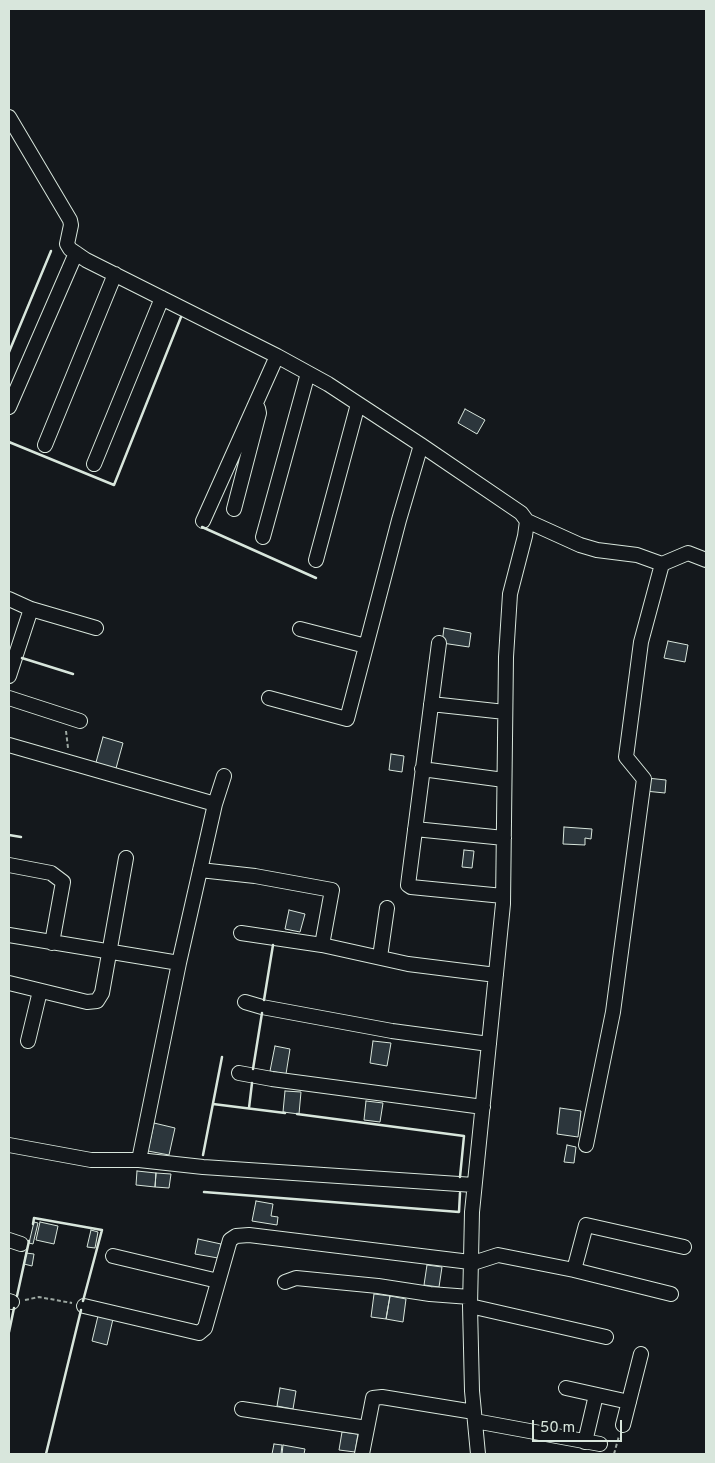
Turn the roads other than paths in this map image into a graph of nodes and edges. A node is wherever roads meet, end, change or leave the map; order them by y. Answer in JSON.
{"nodes":[{"id":1,"x":9,"y":117,"type":"edge"},
{"id":2,"x":76,"y":253,"type":"junction"},
{"id":3,"x":115,"y":274,"type":"junction"},
{"id":4,"x":162,"y":298,"type":"junction"},
{"id":5,"x":276,"y":356,"type":"junction"},
{"id":6,"x":308,"y":373,"type":"junction"},
{"id":7,"x":257,"y":400,"type":"junction"},
{"id":8,"x":358,"y":404,"type":"junction"},
{"id":9,"x":9,"y":407,"type":"edge"},
{"id":10,"x":421,"y":444,"type":"junction"},
{"id":11,"x":45,"y":445,"type":"dead end"},
{"id":12,"x":94,"y":464,"type":"dead end"},
{"id":13,"x":234,"y":509,"type":"dead end"},
{"id":14,"x":203,"y":521,"type":"dead end"},
{"id":15,"x":527,"y":521,"type":"junction"},
{"id":16,"x":263,"y":537,"type":"dead end"},
{"id":17,"x":316,"y":560,"type":"dead end"},
{"id":18,"x":706,"y":560,"type":"edge"},
{"id":19,"x":662,"y":564,"type":"junction"},
{"id":20,"x":9,"y":599,"type":"edge"},
{"id":21,"x":31,"y":609,"type":"junction"},
{"id":22,"x":96,"y":628,"type":"dead end"},
{"id":23,"x":300,"y":630,"type":"dead end"},
{"id":24,"x":438,"y":643,"type":"dead end"},
{"id":25,"x":366,"y":646,"type":"junction"},
{"id":26,"x":9,"y":676,"type":"edge"},
{"id":27,"x":9,"y":698,"type":"edge"},
{"id":28,"x":269,"y":698,"type":"dead end"},
{"id":29,"x":431,"y":704,"type":"junction"},
{"id":30,"x":505,"y":712,"type":"junction"},
{"id":31,"x":80,"y":721,"type":"dead end"},
{"id":32,"x":9,"y":745,"type":"edge"},
{"id":33,"x":422,"y":770,"type":"junction"},
{"id":34,"x":224,"y":776,"type":"dead end"},
{"id":35,"x":504,"y":780,"type":"junction"},
{"id":36,"x":216,"y":804,"type":"junction"},
{"id":37,"x":415,"y":829,"type":"junction"},
{"id":38,"x":504,"y":838,"type":"junction"},
{"id":39,"x":126,"y":858,"type":"dead end"},
{"id":40,"x":9,"y":865,"type":"edge"},
{"id":41,"x":200,"y":870,"type":"junction"},
{"id":42,"x":503,"y":896,"type":"junction"},
{"id":43,"x":387,"y":908,"type":"dead end"},
{"id":44,"x":241,"y":933,"type":"dead end"},
{"id":45,"x":9,"y":935,"type":"edge"},
{"id":46,"x":52,"y":943,"type":"junction"},
{"id":47,"x":322,"y":945,"type":"junction"},
{"id":48,"x":110,"y":952,"type":"junction"},
{"id":49,"x":380,"y":957,"type":"junction"},
{"id":50,"x":179,"y":963,"type":"junction"},
{"id":51,"x":496,"y":975,"type":"junction"},
{"id":52,"x":9,"y":983,"type":"edge"},
{"id":53,"x":40,"y":990,"type":"junction"},
{"id":54,"x":245,"y":1002,"type":"dead end"},
{"id":55,"x":28,"y":1041,"type":"dead end"},
{"id":56,"x":490,"y":1044,"type":"junction"},
{"id":57,"x":239,"y":1073,"type":"dead end"},
{"id":58,"x":483,"y":1107,"type":"junction"},
{"id":59,"x":9,"y":1145,"type":"edge"},
{"id":60,"x":586,"y":1145,"type":"dead end"},
{"id":61,"x":139,"y":1160,"type":"junction"},
{"id":62,"x":474,"y":1185,"type":"junction"},
{"id":63,"x":684,"y":1247,"type":"dead end"},
{"id":64,"x":113,"y":1256,"type":"dead end"},
{"id":65,"x":470,"y":1263,"type":"junction"},
{"id":66,"x":574,"y":1270,"type":"junction"},
{"id":67,"x":218,"y":1281,"type":"junction"},
{"id":68,"x":285,"y":1282,"type":"dead end"},
{"id":69,"x":671,"y":1294,"type":"dead end"},
{"id":70,"x":470,"y":1301,"type":"junction"},
{"id":71,"x":84,"y":1306,"type":"road end"},
{"id":72,"x":606,"y":1337,"type":"dead end"},
{"id":73,"x":641,"y":1354,"type":"dead end"},
{"id":74,"x":566,"y":1388,"type":"dead end"},
{"id":75,"x":596,"y":1394,"type":"junction"},
{"id":76,"x":629,"y":1402,"type":"junction"},
{"id":77,"x":242,"y":1409,"type":"dead end"},
{"id":78,"x":474,"y":1416,"type":"junction"},
{"id":79,"x":623,"y":1425,"type":"road end"},
{"id":80,"x":367,"y":1428,"type":"junction"},
{"id":81,"x":585,"y":1442,"type":"junction"},
{"id":82,"x":600,"y":1444,"type":"dead end"},
{"id":83,"x":362,"y":1454,"type":"edge"},
{"id":84,"x":478,"y":1454,"type":"edge"}],
"edges":[{"from":1,"to":2,"type":"street"},
{"from":2,"to":3,"type":"street"},
{"from":2,"to":9,"type":"street"},
{"from":3,"to":4,"type":"street"},
{"from":3,"to":11,"type":"street"},
{"from":4,"to":5,"type":"street"},
{"from":4,"to":12,"type":"street"},
{"from":5,"to":6,"type":"street"},
{"from":5,"to":7,"type":"street"},
{"from":6,"to":8,"type":"street"},
{"from":6,"to":16,"type":"street"},
{"from":7,"to":13,"type":"street"},
{"from":7,"to":14,"type":"street"},
{"from":8,"to":10,"type":"street"},
{"from":8,"to":17,"type":"street"},
{"from":10,"to":15,"type":"street"},
{"from":10,"to":25,"type":"street"},
{"from":15,"to":19,"type":"street"},
{"from":15,"to":30,"type":"street"},
{"from":18,"to":19,"type":"street"},
{"from":19,"to":60,"type":"street"},
{"from":20,"to":21,"type":"street"},
{"from":21,"to":22,"type":"street"},
{"from":21,"to":26,"type":"street"},
{"from":23,"to":25,"type":"street"},
{"from":24,"to":29,"type":"street"},
{"from":25,"to":28,"type":"street"},
{"from":27,"to":31,"type":"street"},
{"from":29,"to":30,"type":"street"},
{"from":29,"to":33,"type":"street"},
{"from":30,"to":35,"type":"street"},
{"from":32,"to":36,"type":"street"},
{"from":33,"to":35,"type":"street"},
{"from":33,"to":37,"type":"street"},
{"from":34,"to":36,"type":"street"},
{"from":35,"to":38,"type":"street"},
{"from":36,"to":41,"type":"street"},
{"from":37,"to":38,"type":"street"},
{"from":37,"to":42,"type":"street"},
{"from":38,"to":42,"type":"street"},
{"from":39,"to":48,"type":"street"},
{"from":40,"to":46,"type":"street"},
{"from":41,"to":47,"type":"street"},
{"from":41,"to":50,"type":"street"},
{"from":42,"to":51,"type":"street"},
{"from":43,"to":49,"type":"street"},
{"from":44,"to":47,"type":"street"},
{"from":45,"to":46,"type":"street"},
{"from":46,"to":48,"type":"street"},
{"from":47,"to":49,"type":"street"},
{"from":48,"to":50,"type":"street"},
{"from":48,"to":53,"type":"street"},
{"from":49,"to":51,"type":"street"},
{"from":50,"to":61,"type":"street"},
{"from":51,"to":56,"type":"street"},
{"from":52,"to":53,"type":"street"},
{"from":53,"to":55,"type":"street"},
{"from":54,"to":56,"type":"street"},
{"from":56,"to":58,"type":"street"},
{"from":57,"to":58,"type":"street"},
{"from":58,"to":62,"type":"street"},
{"from":59,"to":61,"type":"street"},
{"from":61,"to":62,"type":"street"},
{"from":62,"to":65,"type":"street"},
{"from":63,"to":66,"type":"street"},
{"from":64,"to":67,"type":"street"},
{"from":65,"to":66,"type":"street"},
{"from":65,"to":67,"type":"street"},
{"from":65,"to":70,"type":"street"},
{"from":66,"to":69,"type":"street"},
{"from":67,"to":71,"type":"street"},
{"from":68,"to":70,"type":"street"},
{"from":70,"to":72,"type":"street"},
{"from":70,"to":78,"type":"street"},
{"from":73,"to":76,"type":"street"},
{"from":74,"to":75,"type":"street"},
{"from":75,"to":76,"type":"street"},
{"from":75,"to":81,"type":"street"},
{"from":76,"to":79,"type":"street"},
{"from":77,"to":80,"type":"street"},
{"from":78,"to":80,"type":"street"},
{"from":78,"to":81,"type":"street"},
{"from":78,"to":84,"type":"street"},
{"from":80,"to":83,"type":"street"},
{"from":81,"to":82,"type":"street"}]}
